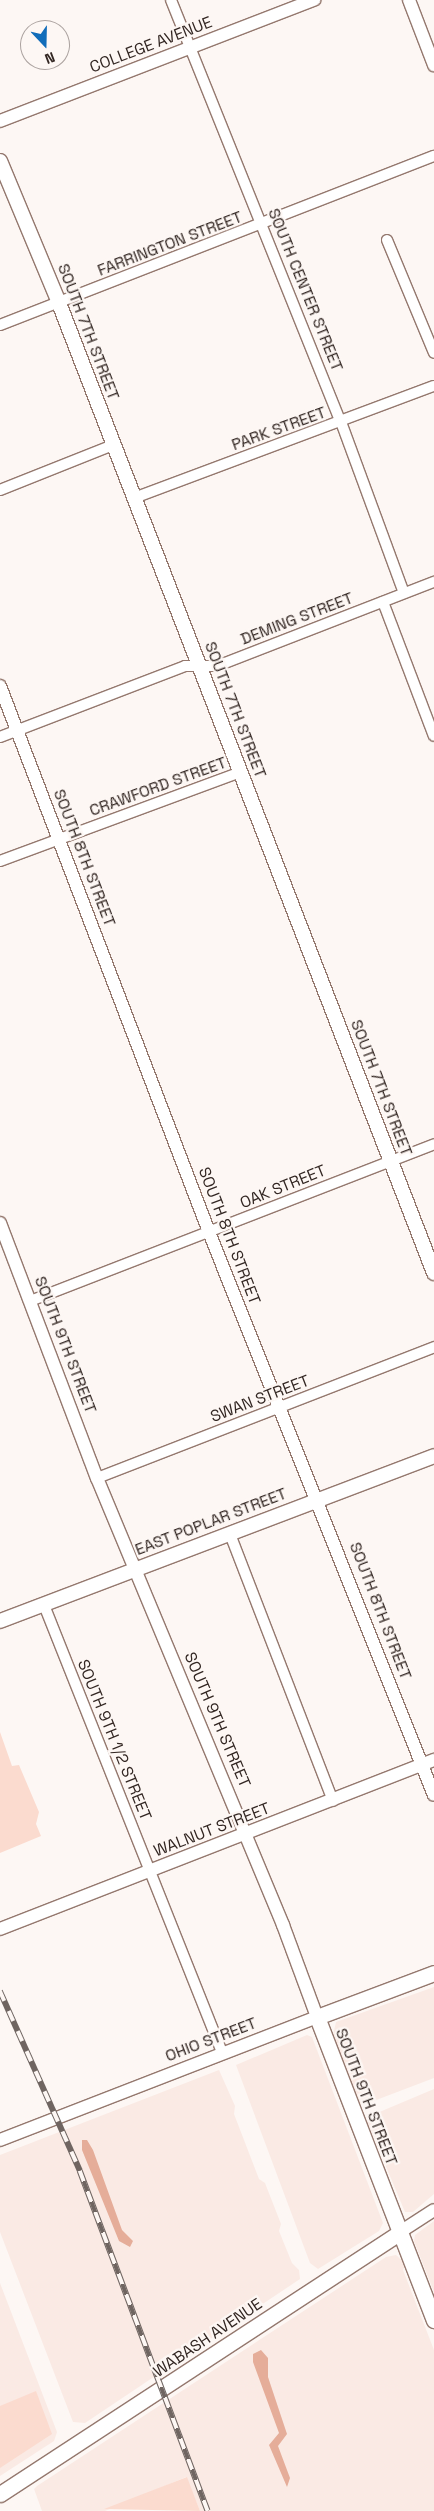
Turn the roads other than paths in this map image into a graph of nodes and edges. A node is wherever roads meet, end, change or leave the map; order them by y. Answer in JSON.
{"nodes":[{"id":1,"x":172,"y":0,"type":"edge"},
{"id":2,"x":314,"y":0,"type":"edge"},
{"id":3,"x":409,"y":0,"type":"edge"},
{"id":4,"x":190,"y":48,"type":"junction"},
{"id":5,"x":434,"y":65,"type":"edge"},
{"id":6,"x":0,"y":121,"type":"edge"},
{"id":7,"x":434,"y":156,"type":"edge"},
{"id":8,"x":0,"y":161,"type":"edge"},
{"id":9,"x":263,"y":224,"type":"junction"},
{"id":10,"x":387,"y":240,"type":"dead end"},
{"id":11,"x":58,"y":303,"type":"junction"},
{"id":12,"x":0,"y":325,"type":"edge"},
{"id":13,"x":434,"y":353,"type":"edge"},
{"id":14,"x":434,"y":386,"type":"edge"},
{"id":15,"x":341,"y":422,"type":"junction"},
{"id":16,"x":113,"y":445,"type":"junction"},
{"id":17,"x":0,"y":490,"type":"edge"},
{"id":18,"x":134,"y":498,"type":"junction"},
{"id":19,"x":434,"y":582,"type":"edge"},
{"id":20,"x":404,"y":593,"type":"junction"},
{"id":21,"x":383,"y":602,"type":"junction"},
{"id":22,"x":200,"y":666,"type":"junction"},
{"id":23,"x":0,"y":686,"type":"edge"},
{"id":24,"x":18,"y":730,"type":"junction"},
{"id":25,"x":434,"y":736,"type":"edge"},
{"id":26,"x":0,"y":737,"type":"edge"},
{"id":27,"x":241,"y":772,"type":"junction"},
{"id":28,"x":60,"y":838,"type":"junction"},
{"id":29,"x":0,"y":861,"type":"edge"},
{"id":30,"x":434,"y":1144,"type":"edge"},
{"id":31,"x":390,"y":1161,"type":"junction"},
{"id":32,"x":0,"y":1223,"type":"edge"},
{"id":33,"x":209,"y":1232,"type":"junction"},
{"id":34,"x":434,"y":1273,"type":"edge"},
{"id":35,"x":30,"y":1301,"type":"junction"},
{"id":36,"x":434,"y":1347,"type":"edge"},
{"id":37,"x":280,"y":1408,"type":"junction"},
{"id":38,"x":434,"y":1456,"type":"edge"},
{"id":39,"x":97,"y":1478,"type":"junction"},
{"id":40,"x":318,"y":1499,"type":"junction"},
{"id":41,"x":230,"y":1534,"type":"junction"},
{"id":42,"x":135,"y":1570,"type":"junction"},
{"id":43,"x":44,"y":1605,"type":"junction"},
{"id":44,"x":0,"y":1621,"type":"edge"},
{"id":45,"x":428,"y":1762,"type":"edge"},
{"id":46,"x":434,"y":1795,"type":"edge"},
{"id":47,"x":333,"y":1801,"type":"junction"},
{"id":48,"x":246,"y":1835,"type":"junction"},
{"id":49,"x":150,"y":1871,"type":"junction"},
{"id":50,"x":0,"y":1929,"type":"edge"},
{"id":51,"x":434,"y":1972,"type":"edge"},
{"id":52,"x":317,"y":2018,"type":"junction"},
{"id":53,"x":223,"y":2054,"type":"junction"},
{"id":54,"x":0,"y":2140,"type":"edge"},
{"id":55,"x":434,"y":2210,"type":"edge"},
{"id":56,"x":400,"y":2232,"type":"junction"},
{"id":57,"x":434,"y":2320,"type":"edge"},
{"id":58,"x":0,"y":2494,"type":"edge"}],
"edges":[{"from":1,"to":4,"type":"street","name":"SOUTH CENTER STREET"},
{"from":2,"to":4,"type":"street","name":"COLLEGE AVENUE"},
{"from":3,"to":5,"type":"street"},
{"from":4,"to":6,"type":"street","name":"COLLEGE AVENUE"},
{"from":4,"to":9,"type":"street","name":"SOUTH CENTER STREET"},
{"from":7,"to":9,"type":"street","name":"FARRINGTON STREET"},
{"from":8,"to":11,"type":"main road","name":"SOUTH 7TH STREET"},
{"from":9,"to":11,"type":"street","name":"FARRINGTON STREET"},
{"from":9,"to":15,"type":"street","name":"SOUTH CENTER STREET"},
{"from":10,"to":13,"type":"street"},
{"from":11,"to":12,"type":"street","name":"FARRINGTON STREET"},
{"from":11,"to":16,"type":"main road","name":"SOUTH 7TH STREET"},
{"from":14,"to":15,"type":"street","name":"PARK STREET"},
{"from":15,"to":18,"type":"street","name":"PARK STREET"},
{"from":15,"to":20,"type":"street","name":"SOUTH CENTER STREET"},
{"from":16,"to":17,"type":"street"},
{"from":16,"to":18,"type":"main road","name":"SOUTH 7TH STREET"},
{"from":18,"to":22,"type":"main road","name":"SOUTH 7TH STREET"},
{"from":19,"to":20,"type":"street","name":"DEMING STREET"},
{"from":20,"to":21,"type":"street","name":"DEMING STREET"},
{"from":21,"to":22,"type":"street","name":"DEMING STREET"},
{"from":21,"to":25,"type":"street"},
{"from":22,"to":24,"type":"street","name":"DEMING STREET"},
{"from":22,"to":27,"type":"main road","name":"SOUTH 7TH STREET"},
{"from":23,"to":24,"type":"street","name":"SOUTH 8TH STREET"},
{"from":24,"to":26,"type":"street","name":"DEMING STREET"},
{"from":24,"to":28,"type":"street","name":"SOUTH 8TH STREET"},
{"from":27,"to":28,"type":"street","name":"CRAWFORD STREET"},
{"from":27,"to":31,"type":"main road","name":"SOUTH 7TH STREET"},
{"from":28,"to":29,"type":"street","name":"CRAWFORD STREET"},
{"from":28,"to":33,"type":"street","name":"SOUTH 8TH STREET"},
{"from":30,"to":31,"type":"street","name":"OAK STREET"},
{"from":31,"to":33,"type":"street","name":"OAK STREET"},
{"from":31,"to":34,"type":"main road","name":"SOUTH 7TH STREET"},
{"from":32,"to":35,"type":"street","name":"SOUTH 9TH STREET"},
{"from":33,"to":35,"type":"street","name":"OAK STREET"},
{"from":33,"to":37,"type":"street","name":"SOUTH 8TH STREET"},
{"from":35,"to":39,"type":"street","name":"SOUTH 9TH STREET"},
{"from":36,"to":37,"type":"street","name":"SWAN STREET"},
{"from":37,"to":39,"type":"street","name":"SWAN STREET"},
{"from":37,"to":40,"type":"street","name":"SOUTH 8TH STREET"},
{"from":38,"to":40,"type":"main road","name":"EAST POPLAR STREET"},
{"from":39,"to":42,"type":"street","name":"SOUTH 9TH STREET"},
{"from":40,"to":41,"type":"main road","name":"EAST POPLAR STREET"},
{"from":40,"to":45,"type":"street","name":"SOUTH 8TH STREET"},
{"from":41,"to":42,"type":"main road","name":"EAST POPLAR STREET"},
{"from":41,"to":47,"type":"street"},
{"from":42,"to":43,"type":"main road","name":"EAST POPLAR STREET"},
{"from":42,"to":48,"type":"street","name":"SOUTH 9TH STREET"},
{"from":43,"to":44,"type":"main road","name":"EAST POPLAR STREET"},
{"from":43,"to":49,"type":"street","name":"SOUTH 9TH 1/2 STREET"},
{"from":45,"to":46,"type":"street","name":"SOUTH 8TH STREET"},
{"from":45,"to":47,"type":"street","name":"WALNUT STREET"},
{"from":47,"to":48,"type":"street","name":"WALNUT STREET"},
{"from":48,"to":49,"type":"street","name":"WALNUT STREET"},
{"from":48,"to":52,"type":"street","name":"SOUTH 9TH STREET"},
{"from":49,"to":50,"type":"street","name":"WALNUT STREET"},
{"from":49,"to":53,"type":"street","name":"SOUTH 9TH 1/2 STREET"},
{"from":51,"to":52,"type":"main road","name":"OHIO STREET"},
{"from":52,"to":53,"type":"street","name":"OHIO STREET"},
{"from":52,"to":56,"type":"main road","name":"SOUTH 9TH STREET"},
{"from":53,"to":54,"type":"street","name":"OHIO STREET"},
{"from":55,"to":56,"type":"street","name":"WABASH AVENUE"},
{"from":56,"to":57,"type":"main road","name":"SOUTH 9TH STREET"},
{"from":56,"to":58,"type":"main road","name":"WABASH AVENUE"}]}
